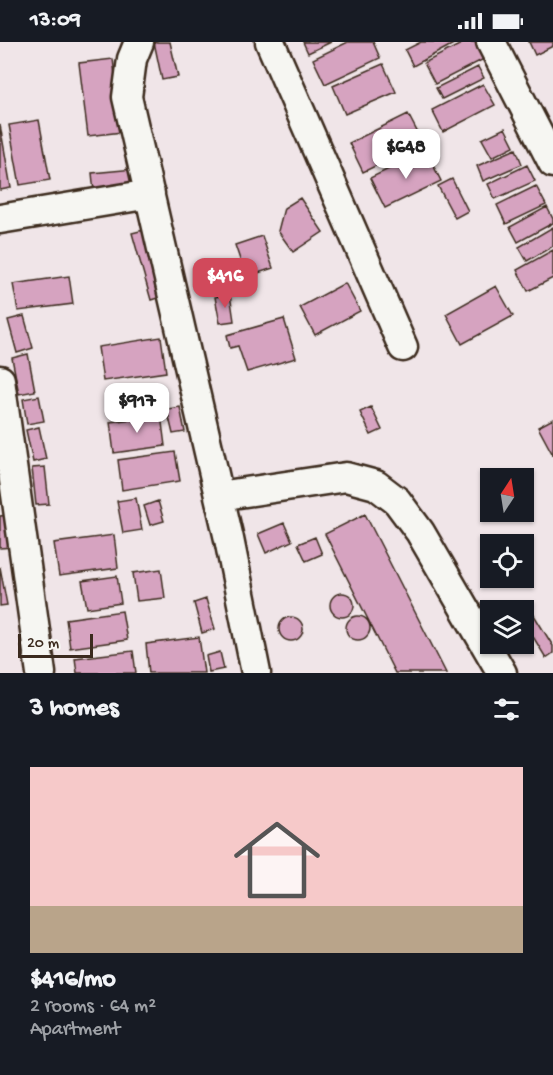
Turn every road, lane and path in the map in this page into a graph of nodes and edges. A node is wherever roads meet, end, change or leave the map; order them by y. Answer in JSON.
{"nodes":[{"id":1,"x":140,"y":42,"type":"edge"},
{"id":2,"x":270,"y":42,"type":"edge"},
{"id":3,"x":491,"y":42,"type":"edge"},
{"id":4,"x":553,"y":163,"type":"edge"},
{"id":5,"x":150,"y":194,"type":"junction"},
{"id":6,"x":0,"y":219,"type":"edge"},
{"id":7,"x":403,"y":347,"type":"dead end"},
{"id":8,"x":0,"y":380,"type":"edge"},
{"id":9,"x":219,"y":496,"type":"junction"},
{"id":10,"x":41,"y":673,"type":"edge"},
{"id":11,"x":256,"y":673,"type":"edge"},
{"id":12,"x":502,"y":673,"type":"edge"}],
"edges":[{"from":1,"to":5,"type":"street"},
{"from":2,"to":7,"type":"street"},
{"from":3,"to":4,"type":"street"},
{"from":5,"to":6,"type":"street"},
{"from":5,"to":9,"type":"street"},
{"from":8,"to":10,"type":"street"},
{"from":9,"to":11,"type":"street"},
{"from":9,"to":12,"type":"street"}]}
